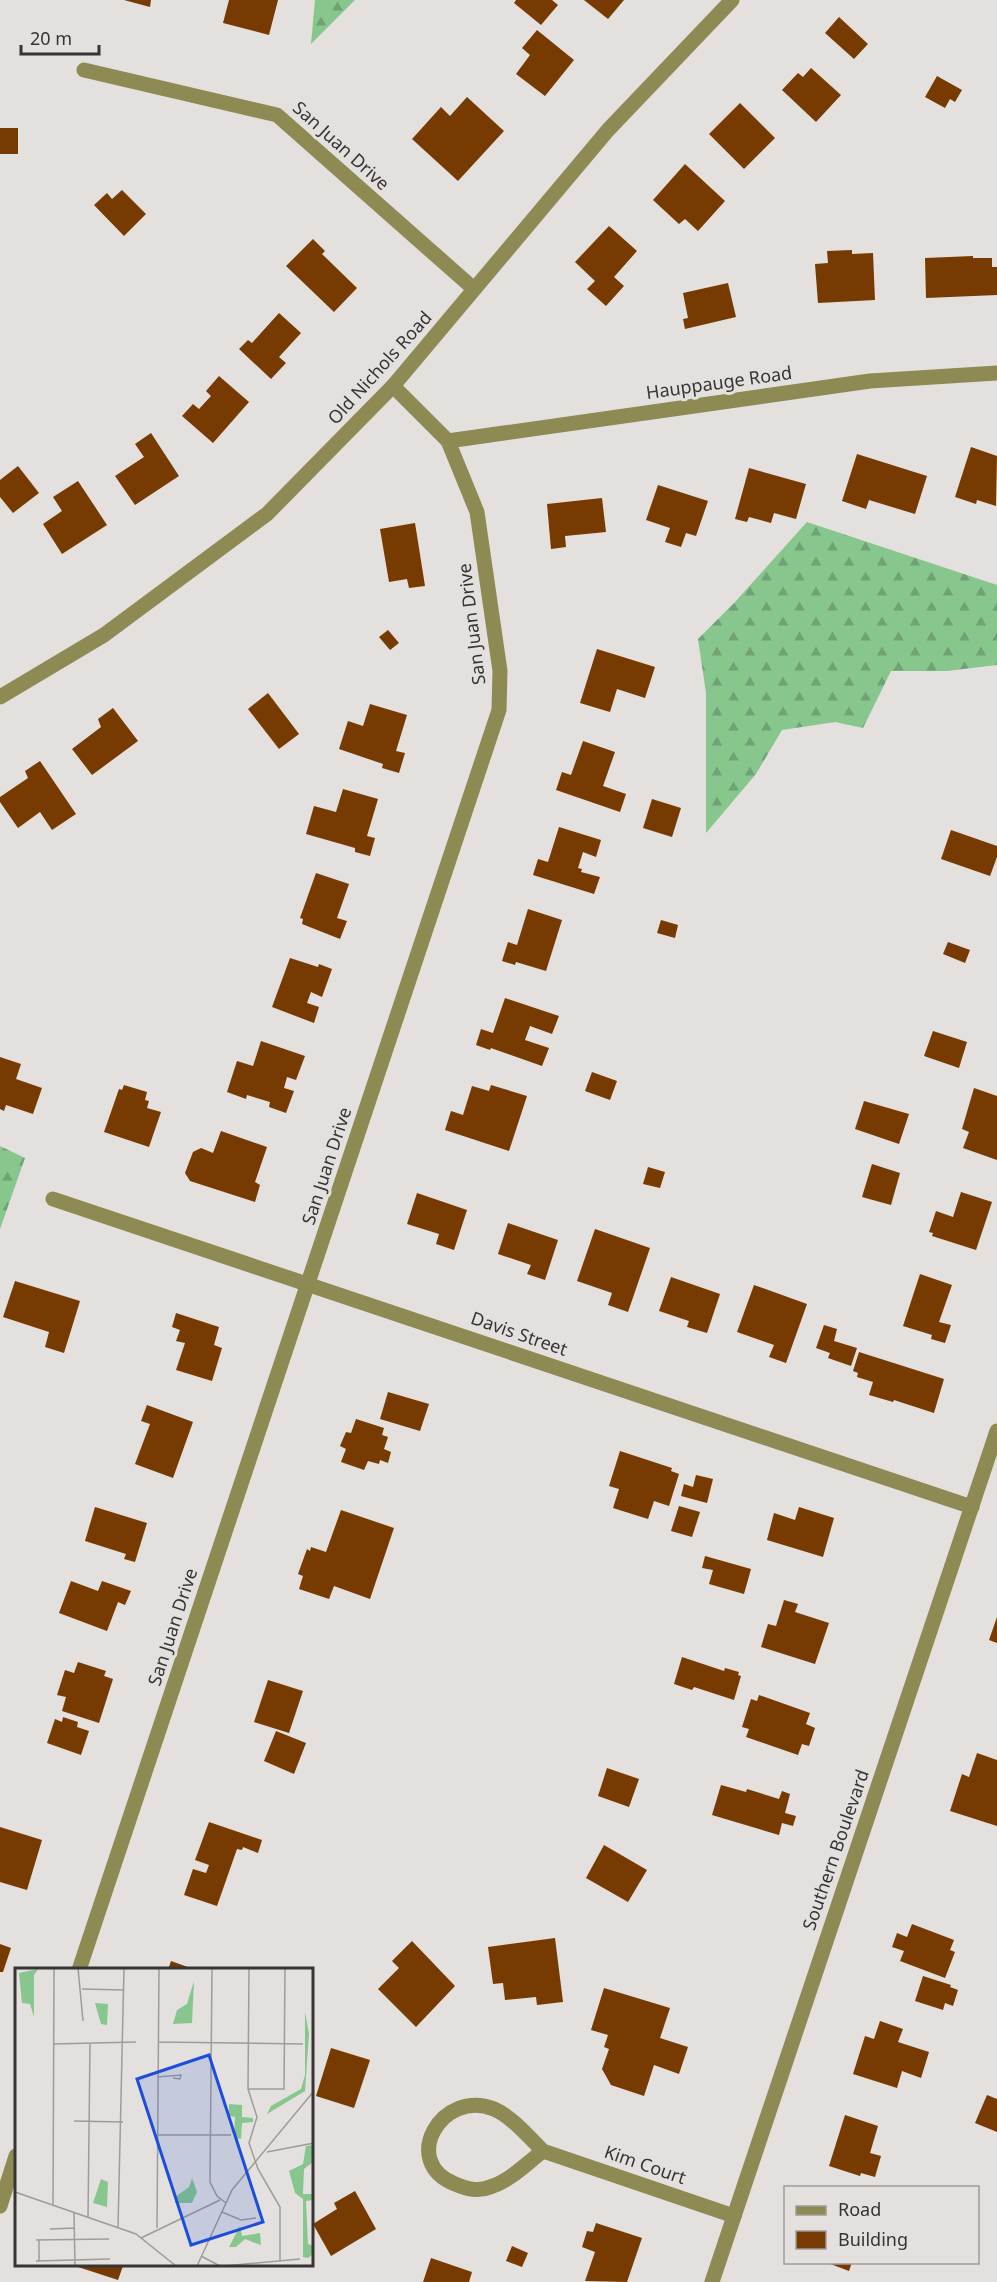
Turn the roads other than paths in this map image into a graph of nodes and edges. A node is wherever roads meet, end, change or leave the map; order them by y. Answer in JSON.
{"nodes":[{"id":1,"x":732,"y":0,"type":"edge"},
{"id":2,"x":84,"y":70,"type":"dead end"},
{"id":3,"x":474,"y":290,"type":"junction"},
{"id":4,"x":997,"y":374,"type":"edge"},
{"id":5,"x":393,"y":386,"type":"junction"},
{"id":6,"x":448,"y":441,"type":"junction"},
{"id":7,"x":0,"y":697,"type":"edge"},
{"id":8,"x":53,"y":1199,"type":"dead end"},
{"id":9,"x":308,"y":1284,"type":"junction"},
{"id":10,"x":997,"y":1431,"type":"edge"},
{"id":11,"x":972,"y":1507,"type":"junction"},
{"id":12,"x":80,"y":1968,"type":"edge"},
{"id":13,"x":543,"y":2151,"type":"junction"},
{"id":14,"x":15,"y":2159,"type":"edge"},
{"id":15,"x":0,"y":2206,"type":"edge"},
{"id":16,"x":734,"y":2216,"type":"junction"},
{"id":17,"x":712,"y":2282,"type":"edge"}],
"edges":[{"from":1,"to":3,"type":"street","name":"Old Nichols Road"},
{"from":2,"to":3,"type":"street","name":"San Juan Drive"},
{"from":3,"to":5,"type":"street","name":"Old Nichols Road"},
{"from":4,"to":6,"type":"street","name":"Hauppauge Road"},
{"from":5,"to":6,"type":"street","name":"San Juan Drive"},
{"from":5,"to":7,"type":"street","name":"Old Nichols Road"},
{"from":6,"to":9,"type":"street","name":"San Juan Drive"},
{"from":8,"to":9,"type":"street","name":"Davis Street"},
{"from":9,"to":11,"type":"street","name":"Davis Street"},
{"from":9,"to":12,"type":"street","name":"San Juan Drive"},
{"from":10,"to":11,"type":"street","name":"Southern Boulevard"},
{"from":11,"to":16,"type":"street","name":"Southern Boulevard"},
{"from":13,"to":13,"type":"street","name":"Kim Court"},
{"from":13,"to":16,"type":"street","name":"Kim Court"},
{"from":14,"to":15,"type":"street"},
{"from":16,"to":17,"type":"street","name":"Southern Boulevard"}]}
